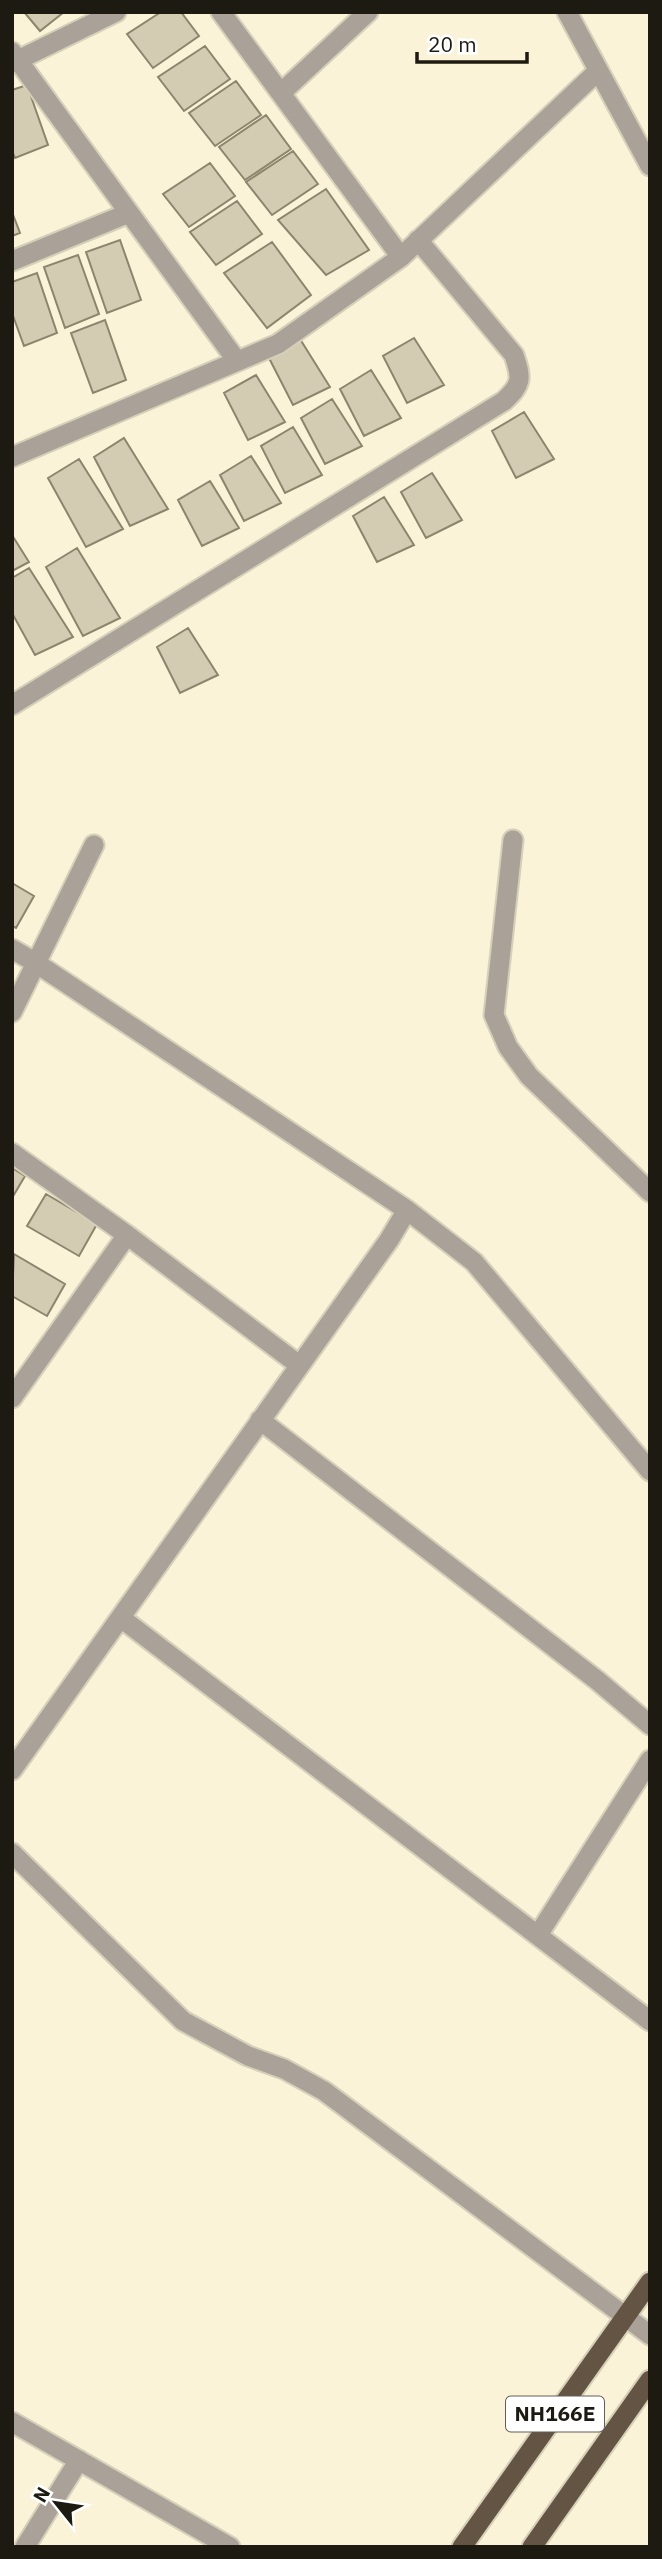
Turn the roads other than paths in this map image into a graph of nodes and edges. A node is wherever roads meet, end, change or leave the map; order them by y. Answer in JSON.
{"nodes":[{"id":1,"x":116,"y":12,"type":"edge"},
{"id":2,"x":221,"y":12,"type":"edge"},
{"id":3,"x":368,"y":12,"type":"edge"},
{"id":4,"x":567,"y":12,"type":"edge"},
{"id":5,"x":14,"y":59,"type":"edge"},
{"id":6,"x":598,"y":71,"type":"junction"},
{"id":7,"x":282,"y":92,"type":"junction"},
{"id":8,"x":650,"y":166,"type":"edge"},
{"id":9,"x":129,"y":213,"type":"junction"},
{"id":10,"x":418,"y":240,"type":"junction"},
{"id":11,"x":401,"y":257,"type":"junction"},
{"id":12,"x":12,"y":261,"type":"edge"},
{"id":13,"x":237,"y":362,"type":"junction"},
{"id":14,"x":12,"y":457,"type":"edge"},
{"id":15,"x":12,"y":705,"type":"edge"},
{"id":16,"x":513,"y":840,"type":"dead end"},
{"id":17,"x":94,"y":845,"type":"dead end"},
{"id":18,"x":12,"y":949,"type":"edge"},
{"id":19,"x":36,"y":963,"type":"junction"},
{"id":20,"x":12,"y":1012,"type":"edge"},
{"id":21,"x":12,"y":1153,"type":"edge"},
{"id":22,"x":650,"y":1192,"type":"edge"},
{"id":23,"x":407,"y":1210,"type":"junction"},
{"id":24,"x":127,"y":1235,"type":"junction"},
{"id":25,"x":299,"y":1365,"type":"junction"},
{"id":26,"x":12,"y":1398,"type":"edge"},
{"id":27,"x":260,"y":1420,"type":"junction"},
{"id":28,"x":650,"y":1471,"type":"edge"},
{"id":29,"x":121,"y":1618,"type":"junction"},
{"id":30,"x":650,"y":1725,"type":"edge"},
{"id":31,"x":650,"y":1760,"type":"edge"},
{"id":32,"x":12,"y":1770,"type":"edge"},
{"id":33,"x":12,"y":1853,"type":"edge"},
{"id":34,"x":538,"y":1935,"type":"junction"},
{"id":35,"x":650,"y":2021,"type":"edge"},
{"id":36,"x":650,"y":2282,"type":"edge"},
{"id":37,"x":624,"y":2317,"type":"junction"},
{"id":38,"x":650,"y":2335,"type":"edge"},
{"id":39,"x":650,"y":2380,"type":"edge"},
{"id":40,"x":12,"y":2422,"type":"edge"},
{"id":41,"x":79,"y":2460,"type":"junction"},
{"id":42,"x":25,"y":2547,"type":"edge"},
{"id":43,"x":230,"y":2547,"type":"edge"},
{"id":44,"x":462,"y":2547,"type":"edge"},
{"id":45,"x":532,"y":2547,"type":"edge"}],
"edges":[{"from":1,"to":5,"type":"street"},
{"from":2,"to":7,"type":"street"},
{"from":3,"to":7,"type":"street"},
{"from":4,"to":6,"type":"street"},
{"from":5,"to":9,"type":"street"},
{"from":6,"to":8,"type":"street"},
{"from":6,"to":10,"type":"street"},
{"from":7,"to":11,"type":"street"},
{"from":9,"to":12,"type":"street"},
{"from":9,"to":13,"type":"street"},
{"from":10,"to":11,"type":"street"},
{"from":10,"to":15,"type":"street"},
{"from":11,"to":13,"type":"street"},
{"from":13,"to":14,"type":"street"},
{"from":16,"to":22,"type":"street"},
{"from":17,"to":19,"type":"street"},
{"from":18,"to":19,"type":"street"},
{"from":19,"to":20,"type":"street"},
{"from":19,"to":23,"type":"street"},
{"from":21,"to":24,"type":"street"},
{"from":23,"to":25,"type":"street"},
{"from":23,"to":28,"type":"street"},
{"from":24,"to":25,"type":"street"},
{"from":24,"to":26,"type":"street"},
{"from":25,"to":27,"type":"street"},
{"from":27,"to":29,"type":"street"},
{"from":27,"to":30,"type":"street"},
{"from":29,"to":32,"type":"street"},
{"from":29,"to":34,"type":"street"},
{"from":31,"to":34,"type":"street"},
{"from":33,"to":37,"type":"street"},
{"from":34,"to":35,"type":"street"},
{"from":36,"to":37,"type":"highway","number":"NH166E"},
{"from":37,"to":38,"type":"street"},
{"from":37,"to":44,"type":"highway","number":"NH166E"},
{"from":39,"to":45,"type":"highway","number":"NH166E"},
{"from":40,"to":41,"type":"street"},
{"from":41,"to":42,"type":"street"},
{"from":41,"to":43,"type":"street"}]}
